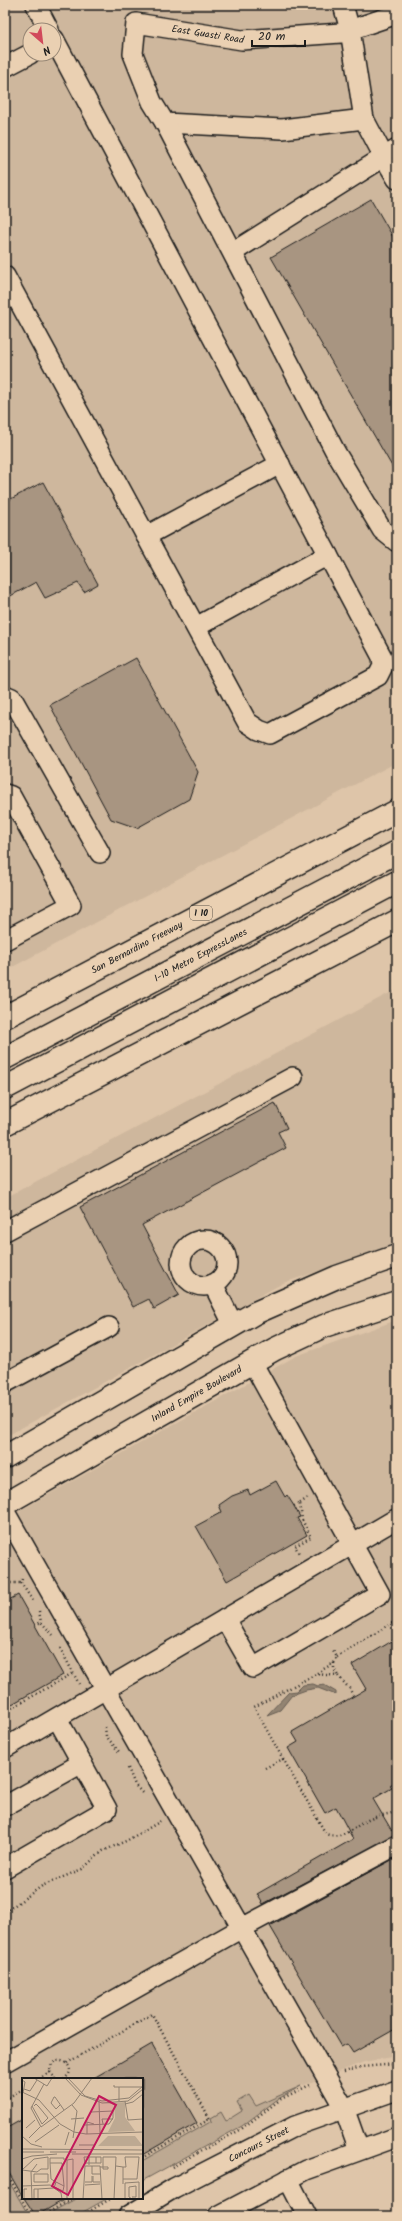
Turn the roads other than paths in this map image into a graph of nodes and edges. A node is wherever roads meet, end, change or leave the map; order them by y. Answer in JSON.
{"nodes":[{"id":1,"x":36,"y":5,"type":"edge"},
{"id":2,"x":343,"y":5,"type":"edge"},
{"id":3,"x":397,"y":14,"type":"edge"},
{"id":4,"x":45,"y":22,"type":"edge"},
{"id":5,"x":350,"y":30,"type":"junction"},
{"id":6,"x":62,"y":55,"type":"edge"},
{"id":7,"x":22,"y":58,"type":"edge"},
{"id":8,"x":5,"y":67,"type":"edge"},
{"id":9,"x":364,"y":119,"type":"junction"},
{"id":10,"x":165,"y":123,"type":"junction"},
{"id":11,"x":390,"y":153,"type":"edge"},
{"id":12,"x":397,"y":179,"type":"edge"},
{"id":13,"x":233,"y":252,"type":"junction"},
{"id":14,"x":5,"y":276,"type":"edge"},
{"id":15,"x":280,"y":464,"type":"junction"},
{"id":16,"x":146,"y":536,"type":"junction"},
{"id":17,"x":397,"y":542,"type":"edge"},
{"id":18,"x":328,"y":555,"type":"junction"},
{"id":19,"x":196,"y":627,"type":"junction"},
{"id":20,"x":5,"y":695,"type":"edge"},
{"id":21,"x":5,"y":794,"type":"edge"},
{"id":22,"x":397,"y":811,"type":"edge"},
{"id":23,"x":397,"y":852,"type":"edge"},
{"id":24,"x":100,"y":853,"type":"dead end"},
{"id":25,"x":397,"y":882,"type":"edge"},
{"id":26,"x":397,"y":921,"type":"edge"},
{"id":27,"x":5,"y":940,"type":"edge"},
{"id":28,"x":5,"y":1017,"type":"edge"},
{"id":29,"x":5,"y":1058,"type":"edge"},
{"id":30,"x":293,"y":1077,"type":"dead end"},
{"id":31,"x":5,"y":1088,"type":"edge"},
{"id":32,"x":5,"y":1124,"type":"edge"},
{"id":33,"x":5,"y":1231,"type":"edge"},
{"id":34,"x":397,"y":1256,"type":"edge"},
{"id":35,"x":213,"y":1284,"type":"dead end"},
{"id":36,"x":397,"y":1302,"type":"edge"},
{"id":37,"x":233,"y":1324,"type":"junction"},
{"id":38,"x":108,"y":1327,"type":"dead end"},
{"id":39,"x":252,"y":1362,"type":"junction"},
{"id":40,"x":5,"y":1383,"type":"edge"},
{"id":41,"x":5,"y":1457,"type":"edge"},
{"id":42,"x":5,"y":1504,"type":"edge"},
{"id":43,"x":5,"y":1512,"type":"edge"},
{"id":44,"x":396,"y":1519,"type":"edge"},
{"id":45,"x":351,"y":1545,"type":"junction"},
{"id":46,"x":225,"y":1619,"type":"junction"},
{"id":47,"x":106,"y":1689,"type":"junction"},
{"id":48,"x":57,"y":1718,"type":"junction"},
{"id":49,"x":5,"y":1748,"type":"edge"},
{"id":50,"x":82,"y":1763,"type":"junction"},
{"id":51,"x":5,"y":1806,"type":"edge"},
{"id":52,"x":397,"y":1845,"type":"edge"},
{"id":53,"x":5,"y":1868,"type":"edge"},
{"id":54,"x":242,"y":1928,"type":"junction"},
{"id":55,"x":5,"y":2062,"type":"edge"},
{"id":56,"x":397,"y":2090,"type":"edge"},
{"id":57,"x":344,"y":2108,"type":"junction"},
{"id":58,"x":397,"y":2137,"type":"edge"},
{"id":59,"x":359,"y":2150,"type":"junction"},
{"id":60,"x":288,"y":2179,"type":"junction"},
{"id":61,"x":128,"y":2216,"type":"edge"},
{"id":62,"x":218,"y":2216,"type":"edge"},
{"id":63,"x":307,"y":2216,"type":"edge"}],
"edges":[{"from":1,"to":4,"type":"street"},
{"from":2,"to":5,"type":"street"},
{"from":3,"to":5,"type":"street","name":"East Guasti Road"},
{"from":5,"to":9,"type":"street"},
{"from":5,"to":10,"type":"street","name":"East Guasti Road"},
{"from":6,"to":15,"type":"street"},
{"from":7,"to":8,"type":"street"},
{"from":9,"to":10,"type":"street"},
{"from":9,"to":11,"type":"street"},
{"from":10,"to":13,"type":"street"},
{"from":11,"to":12,"type":"street"},
{"from":11,"to":13,"type":"street"},
{"from":13,"to":17,"type":"street"},
{"from":14,"to":16,"type":"street"},
{"from":15,"to":16,"type":"street"},
{"from":15,"to":18,"type":"street"},
{"from":16,"to":19,"type":"street"},
{"from":18,"to":19,"type":"street"},
{"from":18,"to":19,"type":"street"},
{"from":20,"to":24,"type":"street"},
{"from":21,"to":27,"type":"street"},
{"from":22,"to":28,"type":"main road","name":"San Bernardino Freeway","number":"I 10"},
{"from":23,"to":29,"type":"main road","name":"I-10 Metro ExpressLanes"},
{"from":25,"to":31,"type":"main road"},
{"from":26,"to":32,"type":"main road"},
{"from":30,"to":33,"type":"street"},
{"from":34,"to":37,"type":"main road"},
{"from":35,"to":37,"type":"street"},
{"from":36,"to":39,"type":"main road","name":"Inland Empire Boulevard"},
{"from":37,"to":41,"type":"main road"},
{"from":38,"to":40,"type":"street"},
{"from":39,"to":42,"type":"main road","name":"Inland Empire Boulevard"},
{"from":39,"to":45,"type":"street"},
{"from":43,"to":47,"type":"street"},
{"from":44,"to":45,"type":"street"},
{"from":45,"to":46,"type":"street"},
{"from":45,"to":46,"type":"street"},
{"from":46,"to":47,"type":"street"},
{"from":47,"to":48,"type":"street"},
{"from":47,"to":54,"type":"street"},
{"from":48,"to":49,"type":"street"},
{"from":48,"to":50,"type":"street"},
{"from":50,"to":51,"type":"street"},
{"from":50,"to":53,"type":"street"},
{"from":52,"to":54,"type":"street"},
{"from":54,"to":55,"type":"street"},
{"from":54,"to":57,"type":"street"},
{"from":56,"to":57,"type":"street","name":"Concours Street"},
{"from":57,"to":59,"type":"street"},
{"from":57,"to":61,"type":"street","name":"Concours Street"},
{"from":58,"to":59,"type":"street"},
{"from":59,"to":60,"type":"street"},
{"from":60,"to":62,"type":"street"},
{"from":60,"to":63,"type":"street"}]}
